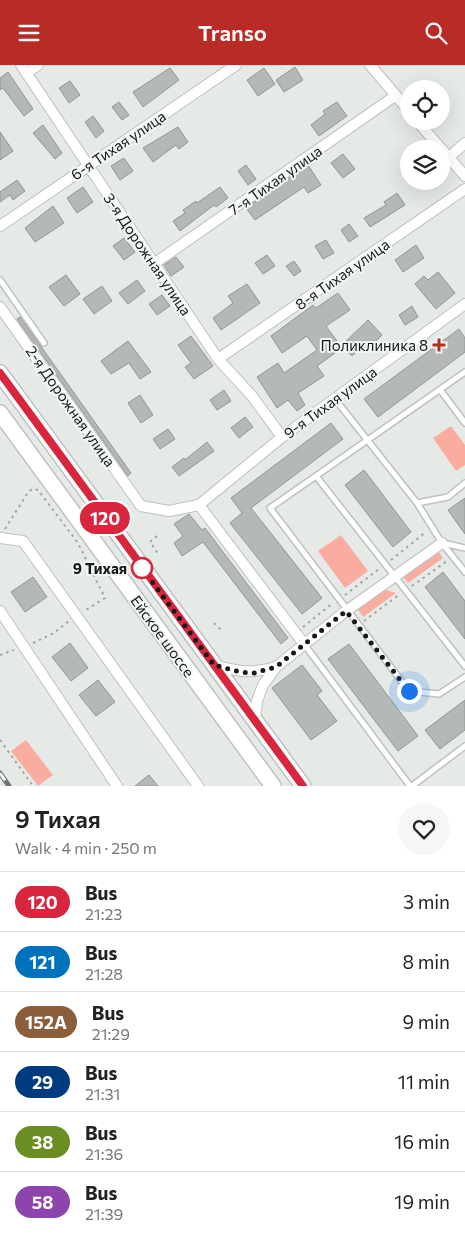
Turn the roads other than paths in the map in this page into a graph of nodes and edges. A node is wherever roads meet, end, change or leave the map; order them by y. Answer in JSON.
{"nodes":[{"id":1,"x":38,"y":65,"type":"edge"},
{"id":2,"x":236,"y":65,"type":"edge"},
{"id":3,"x":370,"y":65,"type":"edge"},
{"id":4,"x":23,"y":69,"type":"edge"},
{"id":5,"x":395,"y":96,"type":"junction"},
{"id":6,"x":400,"y":101,"type":"edge"},
{"id":7,"x":425,"y":130,"type":"edge"},
{"id":8,"x":434,"y":140,"type":"edge"},
{"id":9,"x":465,"y":143,"type":"edge"},
{"id":10,"x":450,"y":156,"type":"edge"},
{"id":11,"x":450,"y":158,"type":"edge"},
{"id":12,"x":87,"y":165,"type":"junction"},
{"id":13,"x":465,"y":176,"type":"edge"},
{"id":14,"x":465,"y":189,"type":"edge"},
{"id":15,"x":0,"y":226,"type":"edge"},
{"id":16,"x":155,"y":263,"type":"junction"},
{"id":17,"x":0,"y":280,"type":"edge"},
{"id":18,"x":0,"y":307,"type":"edge"},
{"id":19,"x":464,"y":308,"type":"edge"},
{"id":20,"x":44,"y":343,"type":"dead end"},
{"id":21,"x":218,"y":359,"type":"junction"},
{"id":22,"x":465,"y":372,"type":"edge"},
{"id":23,"x":0,"y":373,"type":"edge"},
{"id":24,"x":442,"y":391,"type":"junction"},
{"id":25,"x":335,"y":399,"type":"junction"},
{"id":26,"x":0,"y":413,"type":"edge"},
{"id":27,"x":465,"y":423,"type":"edge"},
{"id":28,"x":282,"y":437,"type":"junction"},
{"id":29,"x":367,"y":439,"type":"junction"},
{"id":30,"x":316,"y":476,"type":"junction"},
{"id":31,"x":465,"y":483,"type":"edge"},
{"id":32,"x":417,"y":503,"type":"junction"},
{"id":33,"x":199,"y":505,"type":"junction"},
{"id":34,"x":0,"y":538,"type":"edge"},
{"id":35,"x":442,"y":543,"type":"junction"},
{"id":36,"x":465,"y":547,"type":"edge"},
{"id":37,"x":465,"y":572,"type":"edge"},
{"id":38,"x":395,"y":577,"type":"junction"},
{"id":39,"x":0,"y":611,"type":"edge"},
{"id":40,"x":346,"y":611,"type":"junction"},
{"id":41,"x":304,"y":644,"type":"junction"},
{"id":42,"x":214,"y":665,"type":"junction"},
{"id":43,"x":465,"y":666,"type":"edge"},
{"id":44,"x":276,"y":667,"type":"junction"},
{"id":45,"x":465,"y":677,"type":"edge"},
{"id":46,"x":255,"y":720,"type":"junction"},
{"id":47,"x":465,"y":746,"type":"edge"},
{"id":48,"x":267,"y":784,"type":"edge"},
{"id":49,"x":117,"y":786,"type":"edge"},
{"id":50,"x":198,"y":786,"type":"edge"},
{"id":51,"x":303,"y":786,"type":"edge"},
{"id":52,"x":411,"y":786,"type":"edge"}],
"edges":[{"from":1,"to":4,"type":"street"},
{"from":2,"to":12,"type":"street","name":"6-я Тихая улица"},
{"from":3,"to":5,"type":"street"},
{"from":4,"to":12,"type":"street","name":"3-я Дорожная улица"},
{"from":5,"to":6,"type":"street"},
{"from":5,"to":16,"type":"street","name":"7-я Тихая улица"},
{"from":7,"to":8,"type":"street"},
{"from":9,"to":10,"type":"street"},
{"from":11,"to":13,"type":"street"},
{"from":12,"to":15,"type":"street","name":"6-я Тихая улица"},
{"from":12,"to":16,"type":"street","name":"3-я Дорожная улица"},
{"from":14,"to":21,"type":"street","name":"8-я Тихая улица"},
{"from":16,"to":21,"type":"street","name":"3-я Дорожная улица"},
{"from":17,"to":20,"type":"lane"},
{"from":18,"to":33,"type":"street","name":"2-я Дорожная улица"},
{"from":19,"to":25,"type":"street","name":"9-я Тихая улица"},
{"from":21,"to":28,"type":"street","name":"3-я Дорожная улица"},
{"from":22,"to":24,"type":"lane"},
{"from":23,"to":42,"type":"main road","name":"Ейское шоссе"},
{"from":24,"to":27,"type":"lane"},
{"from":24,"to":29,"type":"lane"},
{"from":25,"to":28,"type":"street","name":"9-я Тихая улица"},
{"from":25,"to":29,"type":"lane"},
{"from":26,"to":48,"type":"main road","name":"Ейское шоссе"},
{"from":28,"to":33,"type":"street","name":"9-я Тихая улица"},
{"from":29,"to":30,"type":"lane"},
{"from":29,"to":32,"type":"lane"},
{"from":30,"to":38,"type":"lane"},
{"from":30,"to":40,"type":"lane"},
{"from":31,"to":32,"type":"lane"},
{"from":32,"to":35,"type":"lane"},
{"from":33,"to":41,"type":"street"},
{"from":34,"to":50,"type":"street"},
{"from":35,"to":36,"type":"lane"},
{"from":35,"to":37,"type":"lane"},
{"from":35,"to":38,"type":"street"},
{"from":38,"to":40,"type":"street"},
{"from":38,"to":43,"type":"lane"},
{"from":39,"to":49,"type":"street"},
{"from":40,"to":41,"type":"street"},
{"from":40,"to":45,"type":"lane"},
{"from":41,"to":44,"type":"street"},
{"from":41,"to":52,"type":"lane"},
{"from":42,"to":44,"type":"street"},
{"from":42,"to":46,"type":"main road","name":"Ейское шоссе"},
{"from":44,"to":46,"type":"street"},
{"from":46,"to":51,"type":"main road","name":"Ейское шоссе"},
{"from":47,"to":52,"type":"lane"}]}
